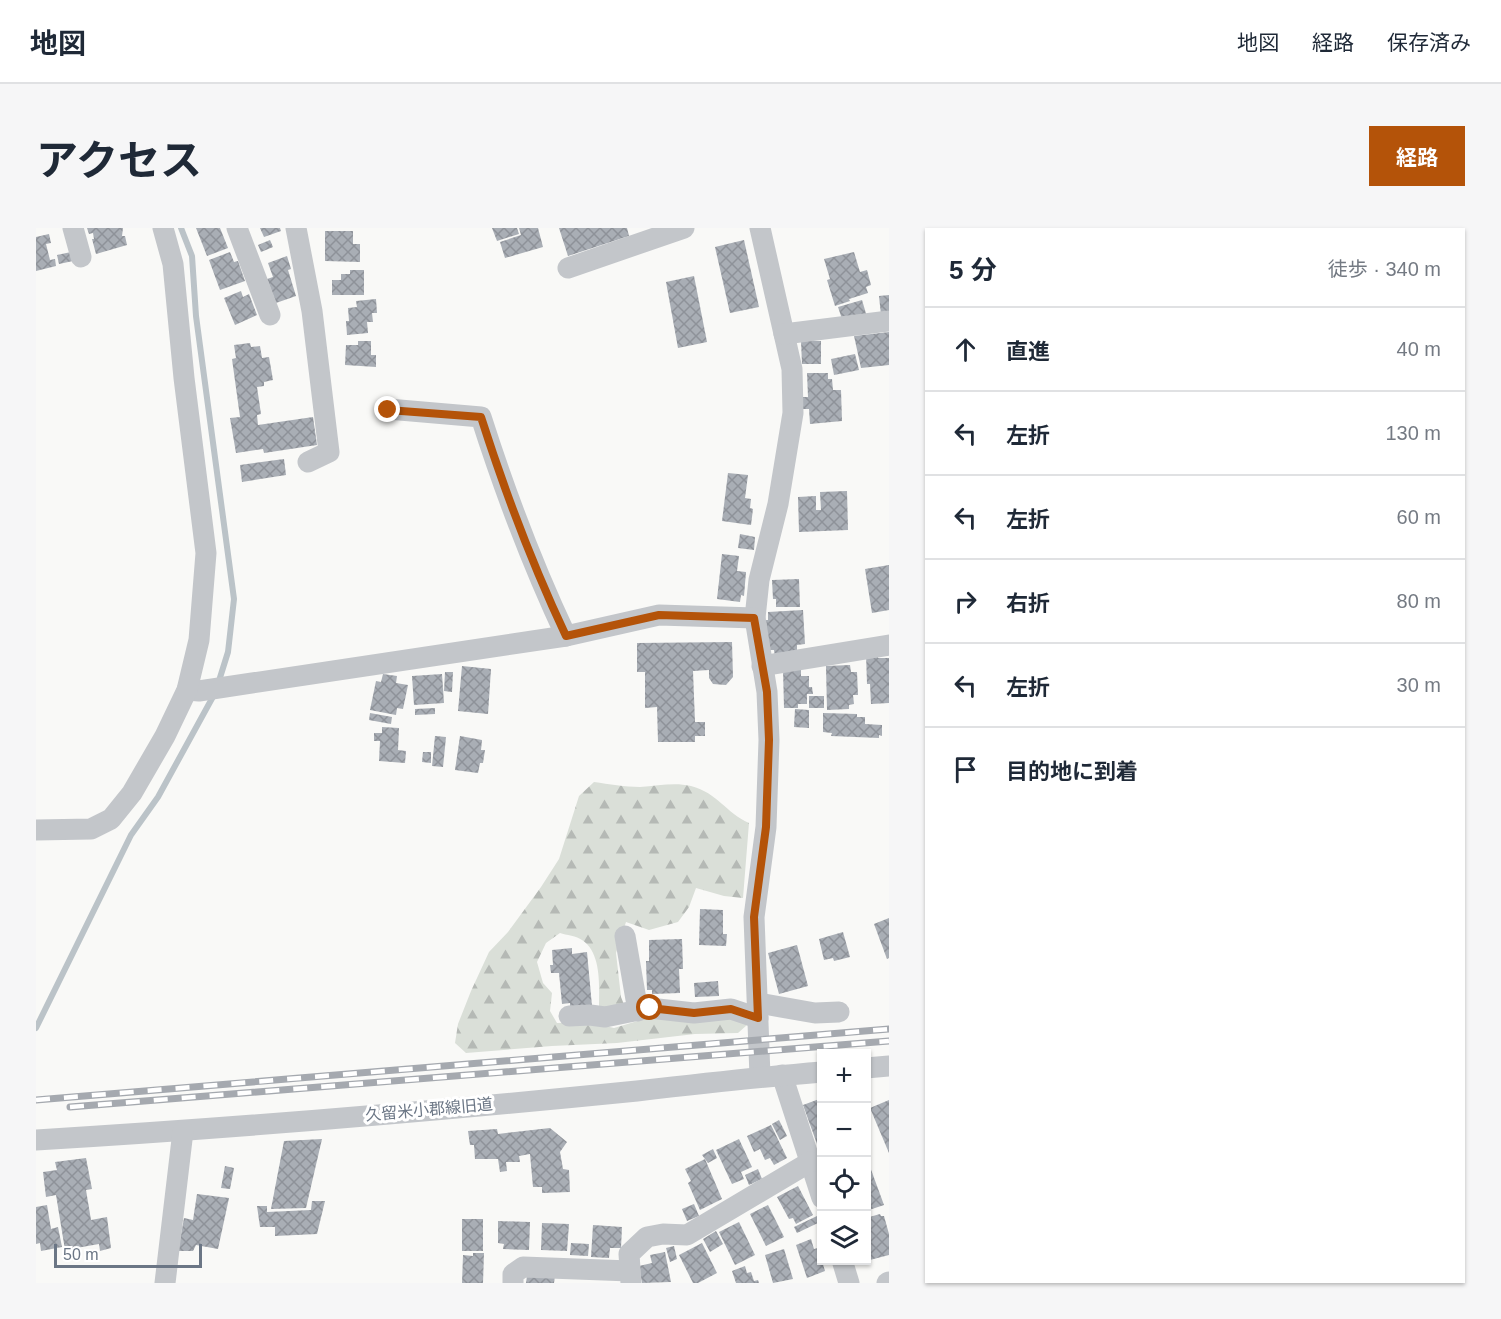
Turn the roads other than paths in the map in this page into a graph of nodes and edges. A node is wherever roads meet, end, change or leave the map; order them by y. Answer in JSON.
{"nodes":[{"id":1,"x":73,"y":228,"type":"edge"},
{"id":2,"x":163,"y":228,"type":"edge"},
{"id":3,"x":237,"y":228,"type":"edge"},
{"id":4,"x":296,"y":228,"type":"edge"},
{"id":5,"x":684,"y":228,"type":"edge"},
{"id":6,"x":760,"y":228,"type":"edge"},
{"id":7,"x":81,"y":257,"type":"dead end"},
{"id":8,"x":568,"y":267,"type":"dead end"},
{"id":9,"x":270,"y":315,"type":"dead end"},
{"id":10,"x":889,"y":321,"type":"edge"},
{"id":11,"x":784,"y":334,"type":"junction"},
{"id":12,"x":388,"y":410,"type":"dead end"},
{"id":13,"x":308,"y":462,"type":"dead end"},
{"id":14,"x":754,"y":618,"type":"junction"},
{"id":15,"x":566,"y":636,"type":"junction"},
{"id":16,"x":889,"y":645,"type":"edge"},
{"id":17,"x":762,"y":666,"type":"junction"},
{"id":18,"x":203,"y":689,"type":"junction"},
{"id":19,"x":36,"y":830,"type":"edge"},
{"id":20,"x":625,"y":936,"type":"dead end"},
{"id":21,"x":638,"y":1011,"type":"junction"},
{"id":22,"x":758,"y":1011,"type":"junction"},
{"id":23,"x":839,"y":1012,"type":"dead end"},
{"id":24,"x":569,"y":1016,"type":"dead end"},
{"id":25,"x":889,"y":1066,"type":"edge"},
{"id":26,"x":871,"y":1068,"type":"edge"},
{"id":27,"x":817,"y":1072,"type":"edge"},
{"id":28,"x":782,"y":1075,"type":"junction"},
{"id":29,"x":760,"y":1076,"type":"junction"},
{"id":30,"x":183,"y":1131,"type":"junction"},
{"id":31,"x":36,"y":1140,"type":"edge"},
{"id":32,"x":810,"y":1162,"type":"junction"},
{"id":33,"x":817,"y":1183,"type":"edge"},
{"id":34,"x":631,"y":1277,"type":"edge"},
{"id":35,"x":165,"y":1283,"type":"edge"},
{"id":36,"x":513,"y":1283,"type":"edge"}],
"edges":[{"from":1,"to":7,"type":"street"},
{"from":2,"to":18,"type":"street"},
{"from":3,"to":9,"type":"street"},
{"from":4,"to":13,"type":"street"},
{"from":5,"to":8,"type":"street"},
{"from":6,"to":11,"type":"street"},
{"from":10,"to":11,"type":"street"},
{"from":11,"to":14,"type":"street"},
{"from":12,"to":15,"type":"street"},
{"from":14,"to":15,"type":"street"},
{"from":14,"to":17,"type":"street"},
{"from":15,"to":18,"type":"street"},
{"from":16,"to":17,"type":"street"},
{"from":17,"to":22,"type":"street"},
{"from":18,"to":19,"type":"street"},
{"from":20,"to":21,"type":"street"},
{"from":21,"to":22,"type":"street"},
{"from":21,"to":24,"type":"street"},
{"from":22,"to":23,"type":"street"},
{"from":22,"to":29,"type":"street"},
{"from":25,"to":26,"type":"street"},
{"from":27,"to":28,"type":"street","name":"久留米小郡線旧道"},
{"from":28,"to":29,"type":"street","name":"久留米小郡線旧道"},
{"from":28,"to":32,"type":"street"},
{"from":29,"to":30,"type":"street","name":"久留米小郡線旧道"},
{"from":30,"to":31,"type":"street","name":"久留米小郡線旧道"},
{"from":30,"to":35,"type":"street"},
{"from":32,"to":33,"type":"street"},
{"from":32,"to":34,"type":"street"},
{"from":34,"to":36,"type":"street"}]}
